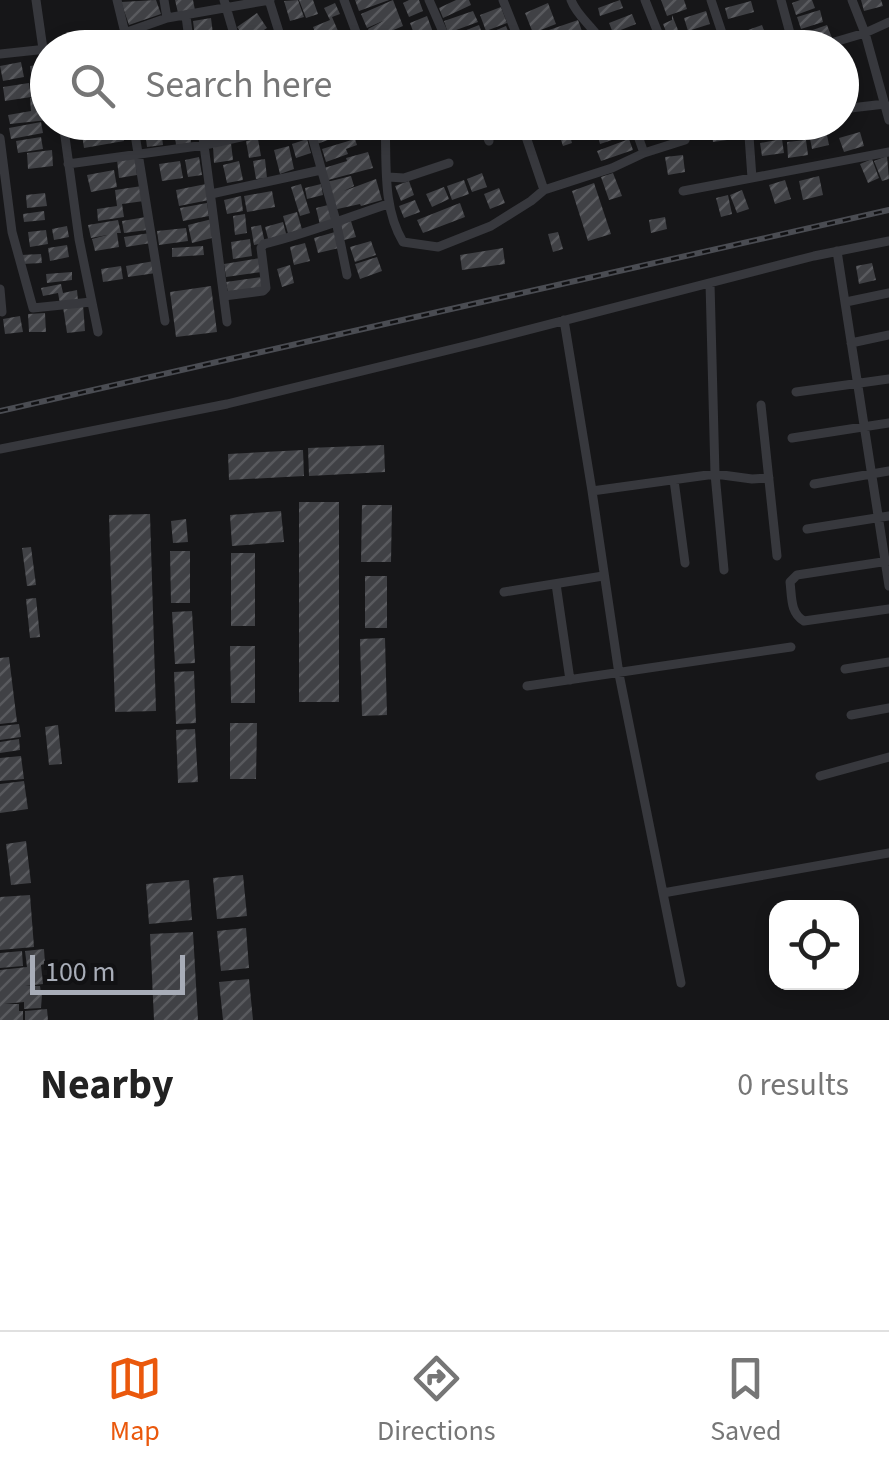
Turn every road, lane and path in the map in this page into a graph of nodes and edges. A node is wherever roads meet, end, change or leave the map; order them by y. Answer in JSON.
{"nodes":[{"id":1,"x":36,"y":0,"type":"edge"},
{"id":2,"x":117,"y":0,"type":"edge"},
{"id":3,"x":164,"y":0,"type":"edge"},
{"id":4,"x":270,"y":0,"type":"edge"},
{"id":5,"x":344,"y":0,"type":"edge"},
{"id":6,"x":428,"y":0,"type":"edge"},
{"id":7,"x":503,"y":0,"type":"edge"},
{"id":8,"x":571,"y":0,"type":"edge"},
{"id":9,"x":646,"y":0,"type":"edge"},
{"id":10,"x":711,"y":0,"type":"edge"},
{"id":11,"x":781,"y":0,"type":"edge"},
{"id":12,"x":852,"y":0,"type":"edge"},
{"id":13,"x":225,"y":4,"type":"edge"},
{"id":14,"x":186,"y":16,"type":"junction"},
{"id":15,"x":167,"y":18,"type":"junction"},
{"id":16,"x":889,"y":22,"type":"edge"},
{"id":17,"x":42,"y":30,"type":"edge"},
{"id":18,"x":121,"y":30,"type":"edge"},
{"id":19,"x":132,"y":30,"type":"edge"},
{"id":20,"x":188,"y":30,"type":"edge"},
{"id":21,"x":233,"y":30,"type":"edge"},
{"id":22,"x":279,"y":30,"type":"edge"},
{"id":23,"x":355,"y":30,"type":"edge"},
{"id":24,"x":442,"y":30,"type":"edge"},
{"id":25,"x":515,"y":30,"type":"edge"},
{"id":26,"x":596,"y":30,"type":"edge"},
{"id":27,"x":657,"y":30,"type":"edge"},
{"id":28,"x":721,"y":30,"type":"edge"},
{"id":29,"x":789,"y":30,"type":"edge"},
{"id":30,"x":865,"y":33,"type":"junction"},
{"id":31,"x":859,"y":35,"type":"edge"},
{"id":32,"x":30,"y":51,"type":"edge"},
{"id":33,"x":0,"y":54,"type":"edge"},
{"id":34,"x":885,"y":104,"type":"junction"},
{"id":35,"x":859,"y":107,"type":"edge"},
{"id":36,"x":889,"y":120,"type":"edge"},
{"id":37,"x":0,"y":138,"type":"edge"},
{"id":38,"x":65,"y":140,"type":"edge"},
{"id":39,"x":136,"y":140,"type":"edge"},
{"id":40,"x":204,"y":140,"type":"edge"},
{"id":41,"x":221,"y":140,"type":"edge"},
{"id":42,"x":313,"y":140,"type":"edge"},
{"id":43,"x":386,"y":140,"type":"edge"},
{"id":44,"x":526,"y":140,"type":"edge"},
{"id":45,"x":639,"y":140,"type":"edge"},
{"id":46,"x":685,"y":140,"type":"edge"},
{"id":47,"x":749,"y":140,"type":"edge"},
{"id":48,"x":205,"y":145,"type":"junction"},
{"id":49,"x":889,"y":152,"type":"edge"},
{"id":50,"x":644,"y":153,"type":"junction"},
{"id":51,"x":138,"y":154,"type":"junction"},
{"id":52,"x":449,"y":163,"type":"dead end"},
{"id":53,"x":68,"y":164,"type":"junction"},
{"id":54,"x":321,"y":170,"type":"junction"},
{"id":55,"x":388,"y":177,"type":"junction"},
{"id":56,"x":752,"y":178,"type":"junction"},
{"id":57,"x":544,"y":190,"type":"junction"},
{"id":58,"x":683,"y":191,"type":"dead end"},
{"id":59,"x":212,"y":194,"type":"junction"},
{"id":60,"x":388,"y":204,"type":"junction"},
{"id":61,"x":336,"y":221,"type":"junction"},
{"id":62,"x":12,"y":232,"type":"junction"},
{"id":63,"x":0,"y":234,"type":"edge"},
{"id":64,"x":889,"y":241,"type":"edge"},
{"id":65,"x":837,"y":251,"type":"junction"},
{"id":66,"x":347,"y":275,"type":"dead end"},
{"id":67,"x":710,"y":283,"type":"junction"},
{"id":68,"x":0,"y":289,"type":"edge"},
{"id":69,"x":889,"y":292,"type":"edge"},
{"id":70,"x":224,"y":296,"type":"junction"},
{"id":71,"x":92,"y":302,"type":"junction"},
{"id":72,"x":846,"y":302,"type":"junction"},
{"id":73,"x":2,"y":312,"type":"edge"},
{"id":74,"x":564,"y":320,"type":"junction"},
{"id":75,"x":164,"y":321,"type":"dead end"},
{"id":76,"x":228,"y":322,"type":"dead end"},
{"id":77,"x":98,"y":332,"type":"dead end"},
{"id":78,"x":889,"y":335,"type":"edge"},
{"id":79,"x":851,"y":343,"type":"junction"},
{"id":80,"x":889,"y":379,"type":"edge"},
{"id":81,"x":858,"y":382,"type":"junction"},
{"id":82,"x":796,"y":392,"type":"dead end"},
{"id":83,"x":761,"y":405,"type":"dead end"},
{"id":84,"x":889,"y":423,"type":"edge"},
{"id":85,"x":864,"y":425,"type":"junction"},
{"id":86,"x":792,"y":438,"type":"dead end"},
{"id":87,"x":0,"y":449,"type":"edge"},
{"id":88,"x":889,"y":471,"type":"edge"},
{"id":89,"x":715,"y":474,"type":"junction"},
{"id":90,"x":872,"y":474,"type":"junction"},
{"id":91,"x":769,"y":478,"type":"junction"},
{"id":92,"x":674,"y":480,"type":"junction"},
{"id":93,"x":814,"y":484,"type":"dead end"},
{"id":94,"x":592,"y":491,"type":"junction"},
{"id":95,"x":884,"y":517,"type":"edge"},
{"id":96,"x":807,"y":530,"type":"dead end"},
{"id":97,"x":777,"y":556,"type":"dead end"},
{"id":98,"x":887,"y":561,"type":"edge"},
{"id":99,"x":685,"y":563,"type":"dead end"},
{"id":100,"x":724,"y":570,"type":"dead end"},
{"id":101,"x":603,"y":576,"type":"junction"},
{"id":102,"x":556,"y":584,"type":"junction"},
{"id":103,"x":889,"y":586,"type":"edge"},
{"id":104,"x":504,"y":592,"type":"dead end"},
{"id":105,"x":889,"y":609,"type":"edge"},
{"id":106,"x":792,"y":648,"type":"dead end"},
{"id":107,"x":889,"y":662,"type":"edge"},
{"id":108,"x":845,"y":669,"type":"dead end"},
{"id":109,"x":618,"y":674,"type":"junction"},
{"id":110,"x":570,"y":680,"type":"junction"},
{"id":111,"x":527,"y":686,"type":"dead end"},
{"id":112,"x":889,"y":708,"type":"edge"},
{"id":113,"x":852,"y":716,"type":"dead end"},
{"id":114,"x":889,"y":758,"type":"edge"},
{"id":115,"x":820,"y":776,"type":"dead end"},
{"id":116,"x":889,"y":853,"type":"edge"},
{"id":117,"x":663,"y":893,"type":"junction"},
{"id":118,"x":682,"y":983,"type":"dead end"}],
"edges":[{"from":1,"to":17,"type":"street"},
{"from":2,"to":18,"type":"street"},
{"from":3,"to":15,"type":"street"},
{"from":4,"to":13,"type":"street"},
{"from":4,"to":22,"type":"street"},
{"from":5,"to":23,"type":"street"},
{"from":6,"to":24,"type":"street"},
{"from":7,"to":25,"type":"street"},
{"from":8,"to":26,"type":"street"},
{"from":9,"to":27,"type":"street"},
{"from":10,"to":28,"type":"street"},
{"from":11,"to":29,"type":"street"},
{"from":12,"to":30,"type":"street"},
{"from":13,"to":14,"type":"street"},
{"from":13,"to":21,"type":"street"},
{"from":14,"to":15,"type":"street"},
{"from":14,"to":20,"type":"street"},
{"from":15,"to":19,"type":"street"},
{"from":16,"to":30,"type":"street"},
{"from":30,"to":31,"type":"street"},
{"from":30,"to":34,"type":"street"},
{"from":32,"to":33,"type":"street"},
{"from":34,"to":35,"type":"street"},
{"from":34,"to":36,"type":"street"},
{"from":37,"to":62,"type":"street"},
{"from":38,"to":53,"type":"street"},
{"from":39,"to":51,"type":"street"},
{"from":40,"to":48,"type":"street"},
{"from":41,"to":48,"type":"street"},
{"from":42,"to":54,"type":"street"},
{"from":43,"to":55,"type":"street"},
{"from":44,"to":57,"type":"street"},
{"from":45,"to":50,"type":"street"},
{"from":46,"to":50,"type":"street"},
{"from":47,"to":56,"type":"street"},
{"from":48,"to":51,"type":"street"},
{"from":48,"to":59,"type":"street"},
{"from":49,"to":56,"type":"street"},
{"from":50,"to":57,"type":"street"},
{"from":51,"to":53,"type":"street"},
{"from":51,"to":75,"type":"street"},
{"from":52,"to":55,"type":"street"},
{"from":53,"to":71,"type":"street"},
{"from":54,"to":59,"type":"street"},
{"from":54,"to":61,"type":"street"},
{"from":55,"to":60,"type":"street"},
{"from":56,"to":58,"type":"street"},
{"from":57,"to":60,"type":"street"},
{"from":59,"to":70,"type":"street"},
{"from":60,"to":61,"type":"street"},
{"from":61,"to":66,"type":"street"},
{"from":61,"to":70,"type":"street"},
{"from":62,"to":63,"type":"street"},
{"from":62,"to":71,"type":"street"},
{"from":64,"to":65,"type":"street"},
{"from":65,"to":67,"type":"street"},
{"from":65,"to":72,"type":"street"},
{"from":67,"to":74,"type":"street"},
{"from":67,"to":89,"type":"street"},
{"from":68,"to":73,"type":"street"},
{"from":69,"to":72,"type":"street"},
{"from":70,"to":76,"type":"street"},
{"from":71,"to":77,"type":"street"},
{"from":72,"to":79,"type":"street"},
{"from":74,"to":87,"type":"street"},
{"from":74,"to":94,"type":"street"},
{"from":78,"to":79,"type":"street"},
{"from":79,"to":81,"type":"street"},
{"from":80,"to":81,"type":"street"},
{"from":81,"to":82,"type":"street"},
{"from":81,"to":85,"type":"street"},
{"from":83,"to":91,"type":"street"},
{"from":84,"to":85,"type":"street"},
{"from":85,"to":86,"type":"street"},
{"from":85,"to":90,"type":"street"},
{"from":88,"to":90,"type":"street"},
{"from":89,"to":91,"type":"street"},
{"from":89,"to":92,"type":"street"},
{"from":89,"to":100,"type":"street"},
{"from":90,"to":93,"type":"street"},
{"from":90,"to":95,"type":"street"},
{"from":91,"to":97,"type":"street"},
{"from":92,"to":94,"type":"street"},
{"from":92,"to":99,"type":"street"},
{"from":94,"to":101,"type":"street"},
{"from":95,"to":96,"type":"street"},
{"from":95,"to":98,"type":"street"},
{"from":98,"to":103,"type":"street"},
{"from":98,"to":105,"type":"street"},
{"from":101,"to":102,"type":"street"},
{"from":101,"to":109,"type":"street"},
{"from":102,"to":104,"type":"street"},
{"from":102,"to":110,"type":"street"},
{"from":106,"to":109,"type":"street"},
{"from":107,"to":108,"type":"street"},
{"from":109,"to":110,"type":"street"},
{"from":109,"to":117,"type":"street"},
{"from":110,"to":111,"type":"street"},
{"from":112,"to":113,"type":"street"},
{"from":114,"to":115,"type":"street"},
{"from":116,"to":117,"type":"street"},
{"from":117,"to":118,"type":"street"}]}
